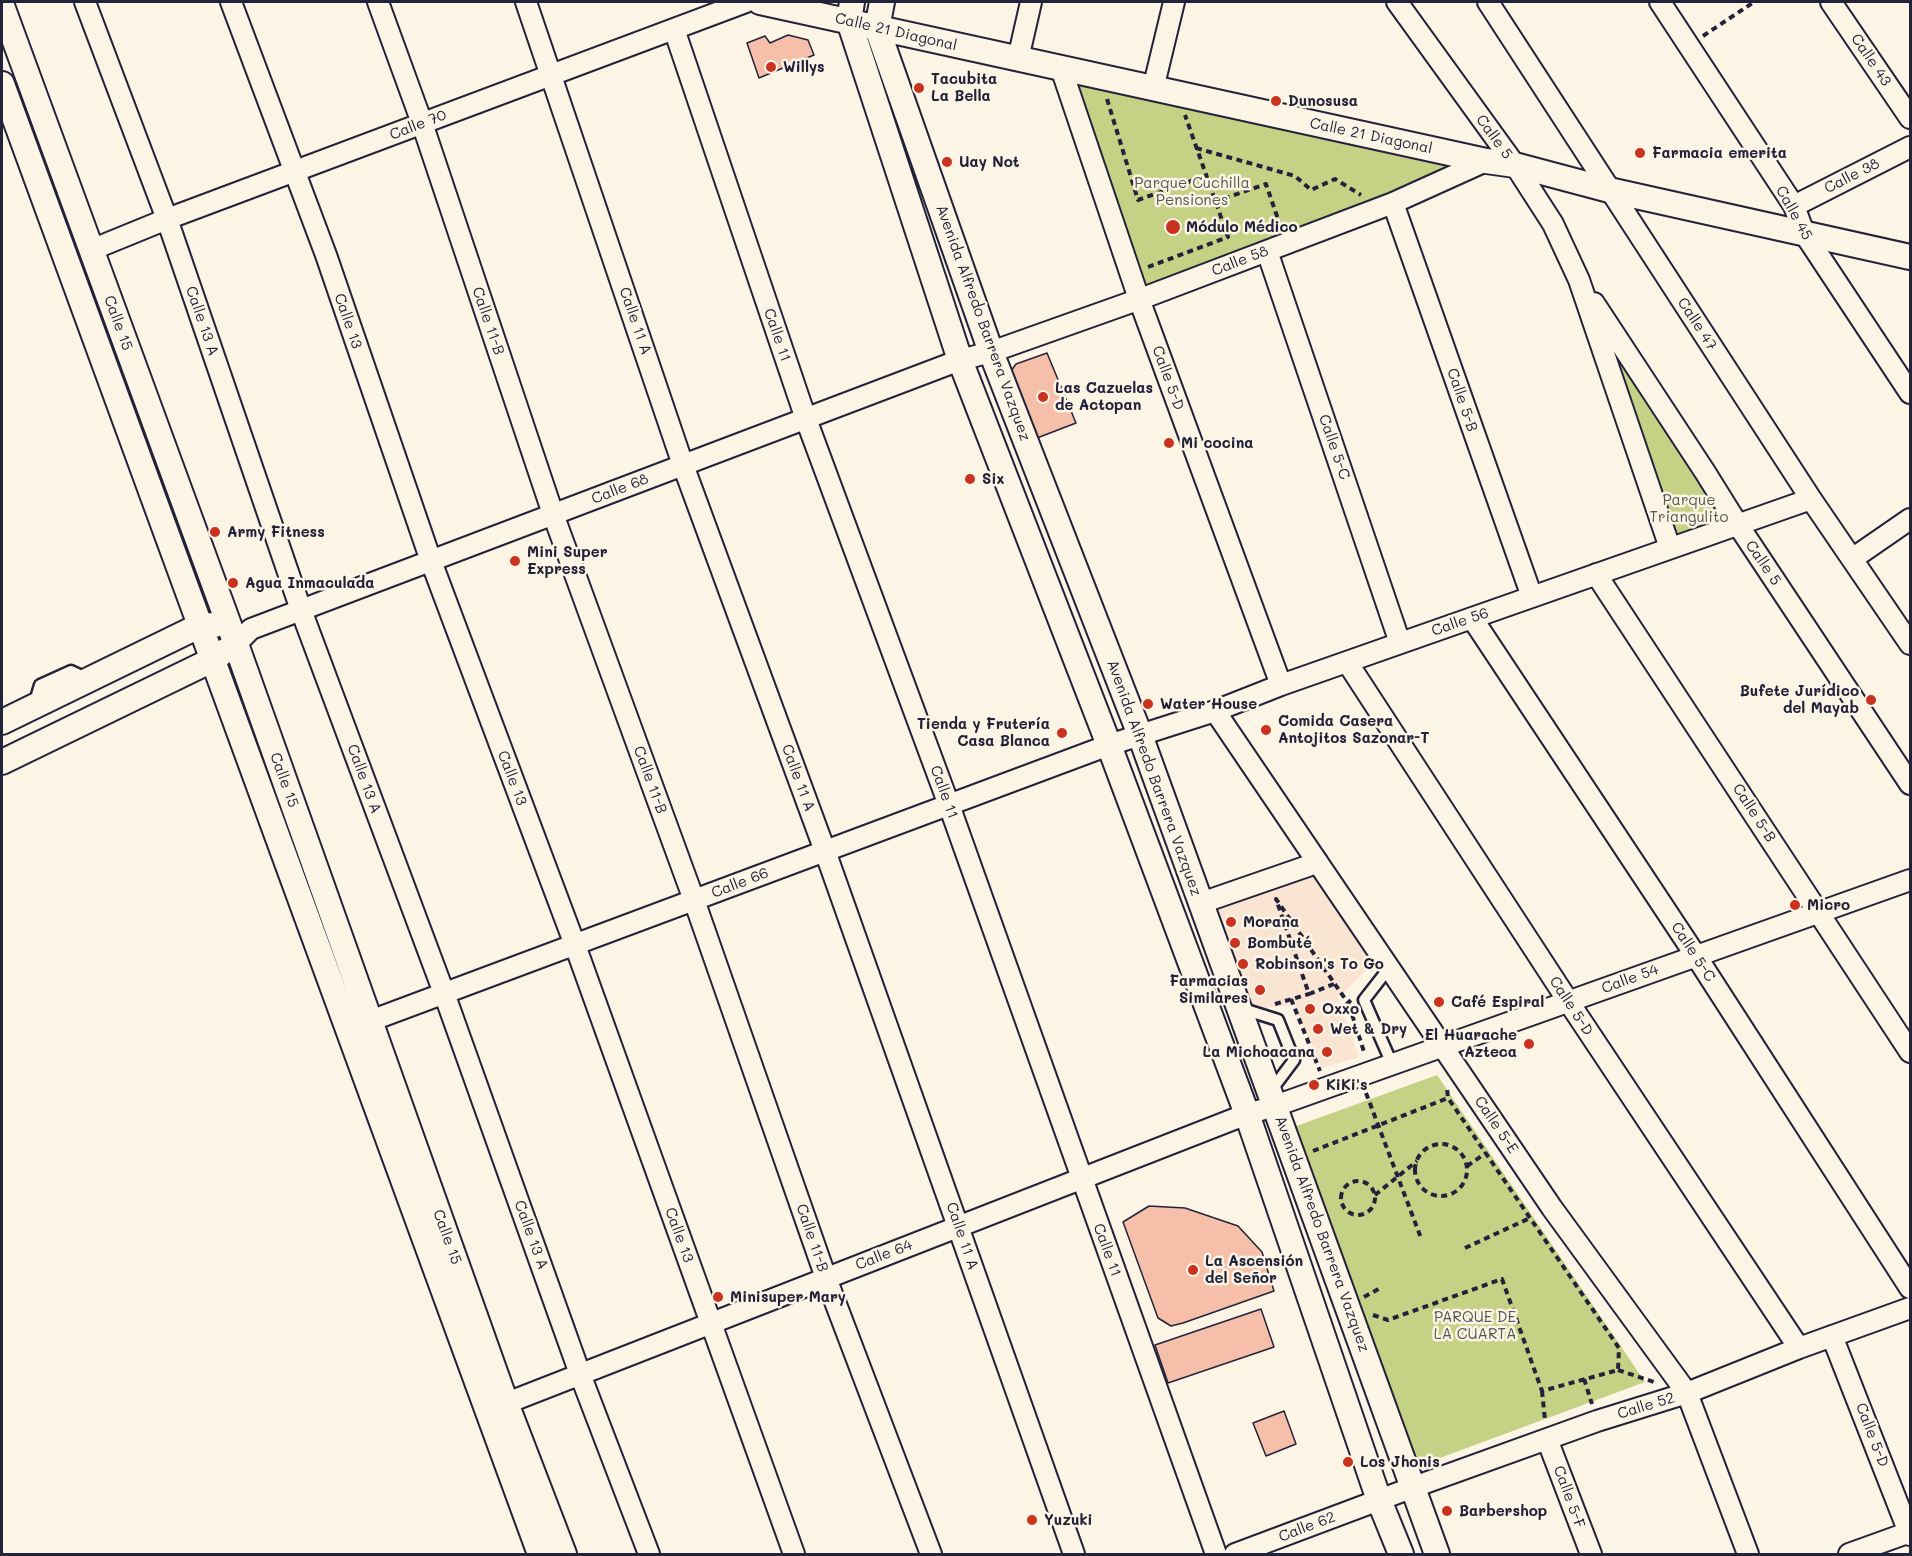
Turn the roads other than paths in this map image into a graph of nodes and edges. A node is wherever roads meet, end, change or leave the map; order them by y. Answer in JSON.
{"nodes":[{"id":1,"x":85,"y":2,"type":"edge"},
{"id":2,"x":231,"y":2,"type":"edge"},
{"id":3,"x":378,"y":2,"type":"edge"},
{"id":4,"x":526,"y":2,"type":"edge"},
{"id":5,"x":746,"y":2,"type":"edge"},
{"id":6,"x":760,"y":2,"type":"edge"},
{"id":7,"x":882,"y":2,"type":"edge"},
{"id":8,"x":1030,"y":2,"type":"edge"},
{"id":9,"x":1174,"y":2,"type":"edge"},
{"id":10,"x":1397,"y":2,"type":"edge"},
{"id":11,"x":1488,"y":2,"type":"edge"},
{"id":12,"x":1660,"y":2,"type":"edge"},
{"id":13,"x":1831,"y":2,"type":"edge"},
{"id":14,"x":2,"y":6,"type":"edge"},
{"id":15,"x":850,"y":11,"type":"edge"},
{"id":16,"x":877,"y":28,"type":"junction"},
{"id":17,"x":674,"y":29,"type":"junction"},
{"id":18,"x":1018,"y":59,"type":"junction"},
{"id":19,"x":1061,"y":68,"type":"junction"},
{"id":20,"x":551,"y":75,"type":"junction"},
{"id":21,"x":2,"y":84,"type":"edge"},
{"id":22,"x":1154,"y":89,"type":"junction"},
{"id":23,"x":1911,"y":118,"type":"edge"},
{"id":24,"x":422,"y":123,"type":"junction"},
{"id":25,"x":1911,"y":147,"type":"edge"},
{"id":26,"x":1486,"y":161,"type":"junction"},
{"id":27,"x":1515,"y":165,"type":"junction"},
{"id":28,"x":295,"y":171,"type":"junction"},
{"id":29,"x":1609,"y":190,"type":"junction"},
{"id":30,"x":1387,"y":206,"type":"junction"},
{"id":31,"x":1794,"y":206,"type":"junction"},
{"id":32,"x":167,"y":219,"type":"junction"},
{"id":33,"x":1804,"y":234,"type":"junction"},
{"id":34,"x":91,"y":250,"type":"junction"},
{"id":35,"x":1267,"y":251,"type":"junction"},
{"id":36,"x":1911,"y":257,"type":"edge"},
{"id":37,"x":1579,"y":280,"type":"junction"},
{"id":38,"x":1139,"y":299,"type":"junction"},
{"id":39,"x":991,"y":352,"type":"junction"},
{"id":40,"x":960,"y":360,"type":"junction"},
{"id":41,"x":1911,"y":393,"type":"edge"},
{"id":42,"x":806,"y":419,"type":"junction"},
{"id":43,"x":683,"y":465,"type":"junction"},
{"id":44,"x":1811,"y":499,"type":"junction"},
{"id":45,"x":553,"y":514,"type":"junction"},
{"id":46,"x":1911,"y":519,"type":"edge"},
{"id":47,"x":1738,"y":525,"type":"junction"},
{"id":48,"x":1670,"y":548,"type":"junction"},
{"id":49,"x":1852,"y":559,"type":"junction"},
{"id":50,"x":430,"y":561,"type":"junction"},
{"id":51,"x":1596,"y":574,"type":"junction"},
{"id":52,"x":1532,"y":597,"type":"junction"},
{"id":53,"x":301,"y":610,"type":"junction"},
{"id":54,"x":1472,"y":618,"type":"junction"},
{"id":55,"x":199,"y":626,"type":"junction"},
{"id":56,"x":238,"y":632,"type":"junction"},
{"id":57,"x":1400,"y":643,"type":"junction"},
{"id":58,"x":1911,"y":644,"type":"edge"},
{"id":59,"x":212,"y":660,"type":"junction"},
{"id":60,"x":1347,"y":662,"type":"junction"},
{"id":61,"x":1281,"y":685,"type":"junction"},
{"id":62,"x":1215,"y":711,"type":"junction"},
{"id":63,"x":2,"y":722,"type":"edge"},
{"id":64,"x":1140,"y":735,"type":"junction"},
{"id":65,"x":1109,"y":745,"type":"junction"},
{"id":66,"x":2,"y":762,"type":"edge"},
{"id":67,"x":1911,"y":784,"type":"edge"},
{"id":68,"x":949,"y":805,"type":"junction"},
{"id":69,"x":825,"y":851,"type":"junction"},
{"id":70,"x":1317,"y":861,"type":"junction"},
{"id":71,"x":1911,"y":880,"type":"edge"},
{"id":72,"x":694,"y":900,"type":"junction"},
{"id":73,"x":1201,"y":903,"type":"junction"},
{"id":74,"x":1819,"y":912,"type":"junction"},
{"id":75,"x":574,"y":945,"type":"junction"},
{"id":76,"x":1696,"y":956,"type":"junction"},
{"id":77,"x":1389,"y":968,"type":"junction"},
{"id":78,"x":444,"y":993,"type":"junction"},
{"id":79,"x":1568,"y":1002,"type":"junction"},
{"id":80,"x":1240,"y":1008,"type":"junction"},
{"id":81,"x":370,"y":1021,"type":"junction"},
{"id":82,"x":1442,"y":1045,"type":"junction"},
{"id":83,"x":1911,"y":1052,"type":"edge"},
{"id":84,"x":1392,"y":1064,"type":"junction"},
{"id":85,"x":1273,"y":1099,"type":"junction"},
{"id":86,"x":1247,"y":1114,"type":"junction"},
{"id":87,"x":1082,"y":1178,"type":"junction"},
{"id":88,"x":958,"y":1227,"type":"junction"},
{"id":89,"x":826,"y":1278,"type":"junction"},
{"id":90,"x":1911,"y":1288,"type":"edge"},
{"id":91,"x":1911,"y":1308,"type":"edge"},
{"id":92,"x":711,"y":1323,"type":"junction"},
{"id":93,"x":1833,"y":1336,"type":"junction"},
{"id":94,"x":1799,"y":1348,"type":"junction"},
{"id":95,"x":580,"y":1374,"type":"junction"},
{"id":96,"x":1687,"y":1393,"type":"junction"},
{"id":97,"x":497,"y":1407,"type":"junction"},
{"id":98,"x":1547,"y":1439,"type":"junction"},
{"id":99,"x":1411,"y":1488,"type":"junction"},
{"id":100,"x":1379,"y":1500,"type":"junction"},
{"id":101,"x":1910,"y":1533,"type":"edge"},
{"id":102,"x":540,"y":1554,"type":"edge"},
{"id":103,"x":564,"y":1554,"type":"edge"},
{"id":104,"x":649,"y":1554,"type":"edge"},
{"id":105,"x":795,"y":1554,"type":"edge"},
{"id":106,"x":931,"y":1554,"type":"edge"},
{"id":107,"x":1074,"y":1554,"type":"edge"},
{"id":108,"x":1216,"y":1554,"type":"edge"},
{"id":109,"x":1235,"y":1554,"type":"edge"},
{"id":110,"x":1401,"y":1554,"type":"edge"},
{"id":111,"x":1437,"y":1554,"type":"edge"},
{"id":112,"x":1591,"y":1554,"type":"edge"},
{"id":113,"x":1748,"y":1554,"type":"edge"},
{"id":114,"x":1849,"y":1554,"type":"edge"}],
"edges":[{"from":1,"to":32,"type":"street","name":"Calle 13 A"},
{"from":2,"to":28,"type":"street","name":"Calle 13"},
{"from":3,"to":24,"type":"street","name":"Calle 11-B"},
{"from":4,"to":20,"type":"street","name":"Calle 11 A"},
{"from":5,"to":17,"type":"street","name":"Calle 70"},
{"from":6,"to":15,"type":"street","name":"Calle 21 Diagonal"},
{"from":7,"to":16,"type":"street"},
{"from":8,"to":18,"type":"street"},
{"from":9,"to":22,"type":"street"},
{"from":10,"to":27,"type":"street","name":"Calle 5"},
{"from":11,"to":29,"type":"street","name":"Calle 47"},
{"from":12,"to":31,"type":"street","name":"Calle 45"},
{"from":13,"to":23,"type":"street","name":"Calle 43"},
{"from":14,"to":34,"type":"street","name":"Calle 15"},
{"from":15,"to":16,"type":"street","name":"Calle 21 Diagonal"},
{"from":15,"to":40,"type":"street","name":"Avenida Alfredo Barrera Vazquez"},
{"from":16,"to":18,"type":"street","name":"Calle 21 Diagonal"},
{"from":16,"to":39,"type":"street","name":"Avenida Alfredo Barrera Vazquez"},
{"from":17,"to":20,"type":"street","name":"Calle 70"},
{"from":17,"to":42,"type":"street","name":"Calle 11"},
{"from":18,"to":19,"type":"street","name":"Calle 21 Diagonal"},
{"from":19,"to":22,"type":"street","name":"Calle 21 Diagonal"},
{"from":19,"to":38,"type":"street","name":"Calle 5-D"},
{"from":20,"to":24,"type":"street","name":"Calle 70"},
{"from":20,"to":43,"type":"street","name":"Calle 11 A"},
{"from":21,"to":55,"type":"street","name":"Calle 15"},
{"from":22,"to":26,"type":"street","name":"Calle 21 Diagonal"},
{"from":24,"to":28,"type":"street","name":"Calle 70"},
{"from":24,"to":45,"type":"street","name":"Calle 11-B"},
{"from":25,"to":31,"type":"street","name":"Calle 38"},
{"from":26,"to":27,"type":"street","name":"Calle 21 Diagonal"},
{"from":26,"to":30,"type":"street","name":"Calle 58"},
{"from":27,"to":29,"type":"street","name":"Calle 21 Diagonal"},
{"from":27,"to":37,"type":"street","name":"Calle 5"},
{"from":28,"to":32,"type":"street","name":"Calle 70"},
{"from":28,"to":50,"type":"street","name":"Calle 13"},
{"from":29,"to":33,"type":"street","name":"Calle 21 Diagonal"},
{"from":29,"to":44,"type":"street","name":"Calle 47"},
{"from":30,"to":35,"type":"street","name":"Calle 58"},
{"from":30,"to":52,"type":"street","name":"Calle 5-B"},
{"from":31,"to":33,"type":"street","name":"Calle 45"},
{"from":32,"to":34,"type":"street","name":"Calle 70"},
{"from":32,"to":53,"type":"street","name":"Calle 13 A"},
{"from":33,"to":36,"type":"street","name":"Calle 21 Diagonal"},
{"from":33,"to":41,"type":"street","name":"Calle 45"},
{"from":34,"to":56,"type":"street","name":"Calle 15"},
{"from":35,"to":38,"type":"street","name":"Calle 58"},
{"from":35,"to":57,"type":"street","name":"Calle 5-C"},
{"from":37,"to":47,"type":"street","name":"Calle 5"},
{"from":37,"to":48,"type":"street","name":"Calle 5"},
{"from":38,"to":39,"type":"street","name":"Calle 58"},
{"from":38,"to":61,"type":"street","name":"Calle 5-D"},
{"from":39,"to":40,"type":"street","name":"Calle 68"},
{"from":39,"to":64,"type":"street","name":"Avenida Alfredo Barrera Vazquez"},
{"from":40,"to":42,"type":"street","name":"Calle 68"},
{"from":40,"to":65,"type":"street","name":"Avenida Alfredo Barrera Vazquez"},
{"from":42,"to":43,"type":"street","name":"Calle 68"},
{"from":42,"to":68,"type":"street","name":"Calle 11"},
{"from":43,"to":45,"type":"street","name":"Calle 68"},
{"from":43,"to":69,"type":"street","name":"Calle 11 A"},
{"from":44,"to":47,"type":"street","name":"Calle 56"},
{"from":44,"to":49,"type":"street","name":"Calle 47"},
{"from":45,"to":50,"type":"street","name":"Calle 68"},
{"from":45,"to":72,"type":"street","name":"Calle 11-B"},
{"from":46,"to":49,"type":"street"},
{"from":47,"to":48,"type":"street","name":"Calle 56"},
{"from":47,"to":67,"type":"street","name":"Calle 5"},
{"from":48,"to":51,"type":"street","name":"Calle 56"},
{"from":49,"to":58,"type":"street","name":"Calle 47"},
{"from":50,"to":53,"type":"street","name":"Calle 68"},
{"from":50,"to":75,"type":"street","name":"Calle 13"},
{"from":51,"to":52,"type":"street","name":"Calle 56"},
{"from":51,"to":74,"type":"street","name":"Calle 5-B"},
{"from":52,"to":54,"type":"street","name":"Calle 56"},
{"from":53,"to":56,"type":"street","name":"Calle 68"},
{"from":53,"to":78,"type":"street","name":"Calle 13 A"},
{"from":54,"to":57,"type":"street","name":"Calle 56"},
{"from":54,"to":76,"type":"street","name":"Calle 5-C"},
{"from":55,"to":56,"type":"street"},
{"from":55,"to":59,"type":"street","name":"Calle 15"},
{"from":55,"to":63,"type":"street"},
{"from":56,"to":59,"type":"street"},
{"from":56,"to":81,"type":"street","name":"Calle 15"},
{"from":57,"to":60,"type":"street","name":"Calle 56"},
{"from":59,"to":66,"type":"street"},
{"from":59,"to":97,"type":"street","name":"Calle 15"},
{"from":60,"to":61,"type":"street","name":"Calle 56"},
{"from":60,"to":79,"type":"street","name":"Calle 5-D"},
{"from":61,"to":62,"type":"street","name":"Calle 56"},
{"from":62,"to":64,"type":"street","name":"Calle 56"},
{"from":62,"to":70,"type":"street","name":"Calle 5-E"},
{"from":64,"to":65,"type":"street","name":"Calle 56"},
{"from":64,"to":73,"type":"street","name":"Avenida Alfredo Barrera Vazquez"},
{"from":65,"to":68,"type":"street","name":"Calle 66"},
{"from":65,"to":86,"type":"street","name":"Avenida Alfredo Barrera Vazquez"},
{"from":68,"to":69,"type":"street","name":"Calle 66"},
{"from":68,"to":87,"type":"street","name":"Calle 11"},
{"from":69,"to":72,"type":"street","name":"Calle 66"},
{"from":69,"to":88,"type":"street","name":"Calle 11 A"},
{"from":70,"to":73,"type":"street"},
{"from":70,"to":77,"type":"street","name":"Calle 5-E"},
{"from":71,"to":74,"type":"street","name":"Calle 54"},
{"from":72,"to":75,"type":"street","name":"Calle 66"},
{"from":72,"to":89,"type":"street","name":"Calle 11-B"},
{"from":73,"to":80,"type":"street","name":"Avenida Alfredo Barrera Vazquez"},
{"from":74,"to":76,"type":"street","name":"Calle 54"},
{"from":74,"to":83,"type":"street","name":"Calle 5-B"},
{"from":75,"to":78,"type":"street","name":"Calle 66"},
{"from":75,"to":92,"type":"street","name":"Calle 13"},
{"from":76,"to":79,"type":"street","name":"Calle 54"},
{"from":76,"to":90,"type":"street","name":"Calle 5-C"},
{"from":77,"to":82,"type":"street","name":"Calle 5-E"},
{"from":77,"to":84,"type":"lane"},
{"from":78,"to":81,"type":"street","name":"Calle 66"},
{"from":78,"to":95,"type":"street","name":"Calle 13 A"},
{"from":79,"to":82,"type":"street","name":"Calle 54"},
{"from":79,"to":94,"type":"street","name":"Calle 5-D"},
{"from":80,"to":85,"type":"street","name":"Avenida Alfredo Barrera Vazquez"},
{"from":80,"to":85,"type":"lane"},
{"from":81,"to":97,"type":"street","name":"Calle 15"},
{"from":82,"to":84,"type":"street","name":"Calle 54"},
{"from":82,"to":96,"type":"street","name":"Calle 5-E"},
{"from":84,"to":85,"type":"street","name":"Calle 54"},
{"from":85,"to":86,"type":"street","name":"Calle 54"},
{"from":85,"to":99,"type":"street","name":"Avenida Alfredo Barrera Vazquez"},
{"from":86,"to":87,"type":"street","name":"Calle 64"},
{"from":86,"to":100,"type":"street","name":"Avenida Alfredo Barrera Vazquez"},
{"from":87,"to":88,"type":"street","name":"Calle 64"},
{"from":87,"to":108,"type":"street","name":"Calle 11"},
{"from":88,"to":89,"type":"street","name":"Calle 64"},
{"from":88,"to":107,"type":"street","name":"Calle 11 A"},
{"from":89,"to":92,"type":"street","name":"Calle 64"},
{"from":89,"to":106,"type":"street","name":"Calle 11-B"},
{"from":91,"to":93,"type":"street","name":"Calle 52"},
{"from":92,"to":95,"type":"street","name":"Calle 64"},
{"from":92,"to":105,"type":"street","name":"Calle 13"},
{"from":93,"to":94,"type":"street","name":"Calle 52"},
{"from":93,"to":101,"type":"street","name":"Calle 5-D"},
{"from":94,"to":96,"type":"street","name":"Calle 52"},
{"from":95,"to":97,"type":"street","name":"Calle 64"},
{"from":95,"to":104,"type":"street","name":"Calle 13 A"},
{"from":96,"to":98,"type":"street","name":"Calle 52"},
{"from":96,"to":113,"type":"street","name":"Calle 5-E"},
{"from":97,"to":102,"type":"street","name":"Calle 15"},
{"from":97,"to":103,"type":"street","name":"Calle 15"},
{"from":98,"to":99,"type":"street","name":"Calle 52"},
{"from":98,"to":112,"type":"street","name":"Calle 5-F"},
{"from":99,"to":100,"type":"street","name":"Calle 52"},
{"from":99,"to":111,"type":"street","name":"Avenida Alfredo Barrera Vazquez"},
{"from":100,"to":109,"type":"street","name":"Calle 62"},
{"from":100,"to":110,"type":"street","name":"Avenida Alfredo Barrera Vazquez"},
{"from":101,"to":114,"type":"street"}]}
